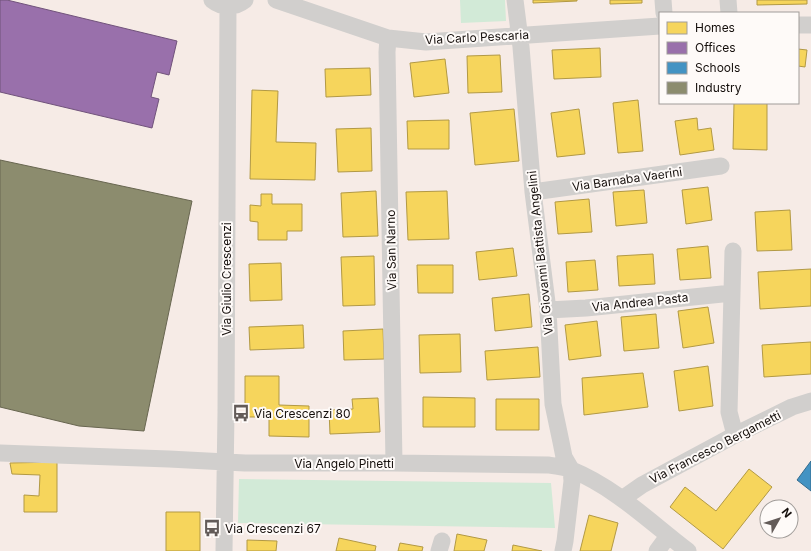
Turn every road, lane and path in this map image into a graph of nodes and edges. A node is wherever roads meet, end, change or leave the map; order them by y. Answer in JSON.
{"nodes":[{"id":1,"x":245,"y":0,"type":"edge"},
{"id":2,"x":276,"y":0,"type":"edge"},
{"id":3,"x":515,"y":0,"type":"edge"},
{"id":4,"x":663,"y":0,"type":"edge"},
{"id":5,"x":728,"y":0,"type":"edge"},
{"id":6,"x":220,"y":3,"type":"edge"},
{"id":7,"x":664,"y":12,"type":"edge"},
{"id":8,"x":729,"y":12,"type":"edge"},
{"id":9,"x":799,"y":25,"type":"edge"},
{"id":10,"x":811,"y":25,"type":"edge"},
{"id":11,"x":659,"y":26,"type":"edge"},
{"id":12,"x":519,"y":35,"type":"junction"},
{"id":13,"x":388,"y":38,"type":"junction"},
{"id":14,"x":721,"y":166,"type":"dead end"},
{"id":15,"x":533,"y":192,"type":"junction"},
{"id":16,"x":733,"y":251,"type":"dead end"},
{"id":17,"x":732,"y":294,"type":"junction"},
{"id":18,"x":548,"y":310,"type":"junction"},
{"id":19,"x":811,"y":401,"type":"edge"},
{"id":20,"x":735,"y":435,"type":"junction"},
{"id":21,"x":0,"y":453,"type":"edge"},
{"id":22,"x":225,"y":462,"type":"junction"},
{"id":23,"x":394,"y":462,"type":"junction"},
{"id":24,"x":571,"y":469,"type":"junction"},
{"id":25,"x":622,"y":499,"type":"junction"},
{"id":26,"x":668,"y":536,"type":"junction"},
{"id":27,"x":224,"y":551,"type":"edge"},
{"id":28,"x":563,"y":551,"type":"edge"},
{"id":29,"x":656,"y":551,"type":"edge"},
{"id":30,"x":688,"y":551,"type":"edge"}],
"edges":[{"from":1,"to":6,"type":"street"},
{"from":2,"to":13,"type":"street","name":"Via Carlo Pescaria"},
{"from":3,"to":12,"type":"street","name":"Via Giovanni Battista Angelini"},
{"from":4,"to":7,"type":"street"},
{"from":5,"to":8,"type":"street"},
{"from":6,"to":22,"type":"street","name":"Via Giulio Crescenzi"},
{"from":9,"to":10,"type":"street"},
{"from":11,"to":12,"type":"street","name":"Via Carlo Pescaria"},
{"from":12,"to":13,"type":"street","name":"Via Carlo Pescaria"},
{"from":12,"to":15,"type":"street","name":"Via Giovanni Battista Angelini"},
{"from":13,"to":23,"type":"street","name":"Via San Narno"},
{"from":14,"to":15,"type":"street","name":"Via Barnaba Vaerini"},
{"from":15,"to":18,"type":"street","name":"Via Giovanni Battista Angelini"},
{"from":16,"to":17,"type":"street"},
{"from":17,"to":18,"type":"street","name":"Via Andrea Pasta"},
{"from":17,"to":20,"type":"street"},
{"from":18,"to":24,"type":"street","name":"Via Giovanni Battista Angelini"},
{"from":19,"to":20,"type":"street","name":"Via Francesco Bergametti"},
{"from":20,"to":25,"type":"street","name":"Via Francesco Bergametti"},
{"from":21,"to":22,"type":"street","name":"Via Angelo Pinetti"},
{"from":22,"to":23,"type":"street","name":"Via Angelo Pinetti"},
{"from":22,"to":27,"type":"street","name":"Via Giulio Crescenzi"},
{"from":23,"to":24,"type":"street","name":"Via Angelo Pinetti"},
{"from":24,"to":25,"type":"street","name":"Via Angelo Pinetti"},
{"from":24,"to":28,"type":"street"},
{"from":25,"to":26,"type":"street","name":"Via Angelo Pinetti"},
{"from":26,"to":29,"type":"street"},
{"from":26,"to":30,"type":"street","name":"Via Angelo Pinetti"}]}
